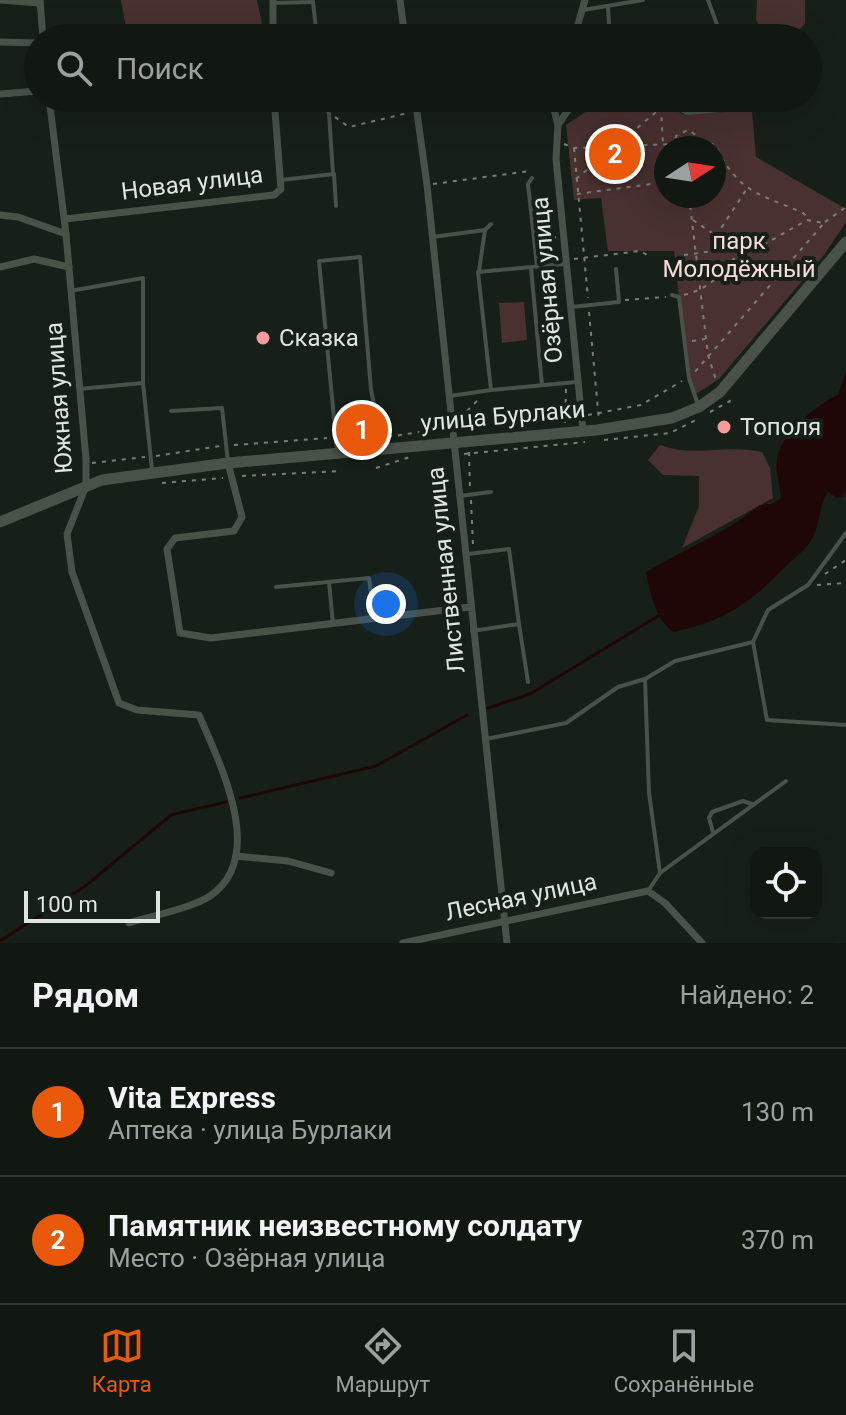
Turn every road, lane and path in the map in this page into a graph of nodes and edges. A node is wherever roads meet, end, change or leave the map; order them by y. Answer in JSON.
{"nodes":[{"id":1,"x":0,"y":0,"type":"edge"},
{"id":2,"x":400,"y":0,"type":"edge"},
{"id":3,"x":585,"y":0,"type":"edge"},
{"id":4,"x":643,"y":0,"type":"edge"},
{"id":5,"x":708,"y":0,"type":"edge"},
{"id":6,"x":313,"y":1,"type":"edge"},
{"id":7,"x":40,"y":2,"type":"edge"},
{"id":8,"x":273,"y":2,"type":"edge"},
{"id":9,"x":608,"y":8,"type":"junction"},
{"id":10,"x":580,"y":10,"type":"junction"},
{"id":11,"x":42,"y":24,"type":"edge"},
{"id":12,"x":273,"y":24,"type":"edge"},
{"id":13,"x":315,"y":24,"type":"edge"},
{"id":14,"x":403,"y":24,"type":"edge"},
{"id":15,"x":577,"y":24,"type":"edge"},
{"id":16,"x":609,"y":24,"type":"edge"},
{"id":17,"x":717,"y":24,"type":"edge"},
{"id":18,"x":0,"y":42,"type":"edge"},
{"id":19,"x":24,"y":43,"type":"edge"},
{"id":20,"x":24,"y":92,"type":"edge"},
{"id":21,"x":0,"y":94,"type":"edge"},
{"id":22,"x":51,"y":112,"type":"edge"},
{"id":23,"x":275,"y":112,"type":"edge"},
{"id":24,"x":413,"y":112,"type":"edge"},
{"id":25,"x":417,"y":112,"type":"edge"},
{"id":26,"x":555,"y":112,"type":"edge"},
{"id":27,"x":567,"y":112,"type":"edge"},
{"id":28,"x":656,"y":112,"type":"edge"},
{"id":29,"x":661,"y":112,"type":"edge"},
{"id":30,"x":329,"y":114,"type":"joint"},
{"id":31,"x":558,"y":125,"type":"junction"},
{"id":32,"x":328,"y":126,"type":"junction"},
{"id":33,"x":349,"y":127,"type":"junction"},
{"id":34,"x":663,"y":136,"type":"edge"},
{"id":35,"x":676,"y":136,"type":"edge"},
{"id":36,"x":698,"y":136,"type":"edge"},
{"id":37,"x":559,"y":142,"type":"junction"},
{"id":38,"x":654,"y":145,"type":"edge"},
{"id":39,"x":613,"y":146,"type":"junction"},
{"id":40,"x":628,"y":146,"type":"junction"},
{"id":41,"x":574,"y":148,"type":"junction"},
{"id":42,"x":618,"y":161,"type":"junction"},
{"id":43,"x":726,"y":167,"type":"edge"},
{"id":44,"x":531,"y":171,"type":"dead end"},
{"id":45,"x":334,"y":174,"type":"junction"},
{"id":46,"x":532,"y":178,"type":"dead end"},
{"id":47,"x":575,"y":179,"type":"junction"},
{"id":48,"x":281,"y":180,"type":"junction"},
{"id":49,"x":654,"y":184,"type":"edge"},
{"id":50,"x":427,"y":185,"type":"junction"},
{"id":51,"x":619,"y":189,"type":"junction"},
{"id":52,"x":746,"y":189,"type":"junction"},
{"id":53,"x":576,"y":194,"type":"junction"},
{"id":54,"x":336,"y":206,"type":"dead end"},
{"id":55,"x":846,"y":207,"type":"edge"},
{"id":56,"x":691,"y":208,"type":"edge"},
{"id":57,"x":0,"y":215,"type":"edge"},
{"id":58,"x":65,"y":219,"type":"junction"},
{"id":59,"x":692,"y":219,"type":"junction"},
{"id":60,"x":810,"y":221,"type":"junction"},
{"id":61,"x":824,"y":223,"type":"junction"},
{"id":62,"x":491,"y":224,"type":"dead end"},
{"id":63,"x":485,"y":230,"type":"junction"},
{"id":64,"x":66,"y":234,"type":"junction"},
{"id":65,"x":563,"y":235,"type":"junction"},
{"id":66,"x":716,"y":236,"type":"junction"},
{"id":67,"x":430,"y":237,"type":"junction"},
{"id":68,"x":846,"y":242,"type":"edge"},
{"id":69,"x":535,"y":246,"type":"junction"},
{"id":70,"x":743,"y":247,"type":"junction"},
{"id":71,"x":719,"y":250,"type":"junction"},
{"id":72,"x":696,"y":252,"type":"junction"},
{"id":73,"x":647,"y":255,"type":"dead end"},
{"id":74,"x":684,"y":255,"type":"dead end"},
{"id":75,"x":583,"y":258,"type":"junction"},
{"id":76,"x":564,"y":264,"type":"junction"},
{"id":77,"x":537,"y":266,"type":"junction"},
{"id":78,"x":0,"y":267,"type":"edge"},
{"id":79,"x":69,"y":267,"type":"junction"},
{"id":80,"x":530,"y":267,"type":"junction"},
{"id":81,"x":616,"y":269,"type":"dead end"},
{"id":82,"x":478,"y":272,"type":"junction"},
{"id":83,"x":70,"y":291,"type":"junction"},
{"id":84,"x":701,"y":292,"type":"junction"},
{"id":85,"x":672,"y":295,"type":"dead end"},
{"id":86,"x":679,"y":297,"type":"junction"},
{"id":87,"x":619,"y":300,"type":"junction"},
{"id":88,"x":590,"y":305,"type":"junction"},
{"id":89,"x":568,"y":308,"type":"junction"},
{"id":90,"x":706,"y":339,"type":"junction"},
{"id":91,"x":685,"y":342,"type":"junction"},
{"id":92,"x":709,"y":359,"type":"junction"},
{"id":93,"x":689,"y":378,"type":"junction"},
{"id":94,"x":576,"y":382,"type":"junction"},
{"id":95,"x":143,"y":383,"type":"junction"},
{"id":96,"x":566,"y":383,"type":"junction"},
{"id":97,"x":542,"y":385,"type":"junction"},
{"id":98,"x":79,"y":389,"type":"junction"},
{"id":99,"x":491,"y":390,"type":"junction"},
{"id":100,"x":482,"y":392,"type":"junction"},
{"id":101,"x":720,"y":392,"type":"junction"},
{"id":102,"x":447,"y":397,"type":"junction"},
{"id":103,"x":699,"y":407,"type":"junction"},
{"id":104,"x":171,"y":411,"type":"dead end"},
{"id":105,"x":580,"y":415,"type":"junction"},
{"id":106,"x":565,"y":417,"type":"junction"},
{"id":107,"x":451,"y":425,"type":"junction"},
{"id":108,"x":583,"y":431,"type":"junction"},
{"id":109,"x":336,"y":437,"type":"junction"},
{"id":110,"x":567,"y":438,"type":"junction"},
{"id":111,"x":453,"y":442,"type":"junction"},
{"id":112,"x":382,"y":443,"type":"junction"},
{"id":113,"x":226,"y":445,"type":"junction"},
{"id":114,"x":206,"y":447,"type":"dead end"},
{"id":115,"x":337,"y":453,"type":"junction"},
{"id":116,"x":469,"y":453,"type":"junction"},
{"id":117,"x":455,"y":455,"type":"junction"},
{"id":118,"x":413,"y":456,"type":"dead end"},
{"id":119,"x":228,"y":463,"type":"junction"},
{"id":120,"x":376,"y":468,"type":"dead end"},
{"id":121,"x":342,"y":471,"type":"dead end"},
{"id":122,"x":152,"y":472,"type":"junction"},
{"id":123,"x":231,"y":477,"type":"junction"},
{"id":124,"x":161,"y":483,"type":"dead end"},
{"id":125,"x":86,"y":486,"type":"junction"},
{"id":126,"x":491,"y":492,"type":"dead end"},
{"id":127,"x":471,"y":494,"type":"junction"},
{"id":128,"x":459,"y":496,"type":"junction"},
{"id":129,"x":0,"y":522,"type":"edge"},
{"id":130,"x":846,"y":533,"type":"edge"},
{"id":131,"x":468,"y":554,"type":"junction"},
{"id":132,"x":846,"y":560,"type":"edge"},
{"id":133,"x":329,"y":582,"type":"junction"},
{"id":134,"x":846,"y":583,"type":"edge"},
{"id":135,"x":808,"y":585,"type":"junction"},
{"id":136,"x":276,"y":587,"type":"dead end"},
{"id":137,"x":470,"y":607,"type":"junction"},
{"id":138,"x":374,"y":620,"type":"junction"},
{"id":139,"x":519,"y":624,"type":"junction"},
{"id":140,"x":333,"y":625,"type":"junction"},
{"id":141,"x":472,"y":631,"type":"junction"},
{"id":142,"x":753,"y":642,"type":"junction"},
{"id":143,"x":645,"y":679,"type":"junction"},
{"id":144,"x":528,"y":682,"type":"dead end"},
{"id":145,"x":846,"y":725,"type":"edge"},
{"id":146,"x":484,"y":740,"type":"junction"},
{"id":147,"x":786,"y":781,"type":"dead end"},
{"id":148,"x":752,"y":804,"type":"junction"},
{"id":149,"x":713,"y":832,"type":"junction"},
{"id":150,"x":236,"y":856,"type":"junction"},
{"id":151,"x":331,"y":873,"type":"dead end"},
{"id":152,"x":660,"y":873,"type":"junction"},
{"id":153,"x":648,"y":891,"type":"junction"},
{"id":154,"x":502,"y":921,"type":"junction"},
{"id":155,"x":129,"y":923,"type":"dead end"},
{"id":156,"x":403,"y":943,"type":"edge"},
{"id":157,"x":507,"y":943,"type":"edge"},
{"id":158,"x":702,"y":943,"type":"edge"}],
"edges":[{"from":1,"to":7,"type":"street"},
{"from":2,"to":14,"type":"street"},
{"from":3,"to":10,"type":"street"},
{"from":4,"to":9,"type":"lane"},
{"from":5,"to":17,"type":"lane"},
{"from":6,"to":8,"type":"lane"},
{"from":6,"to":13,"type":"lane"},
{"from":7,"to":11,"type":"street"},
{"from":8,"to":12,"type":"street"},
{"from":9,"to":10,"type":"lane"},
{"from":9,"to":16,"type":"lane"},
{"from":10,"to":15,"type":"street"},
{"from":18,"to":19,"type":"street"},
{"from":20,"to":21,"type":"street"},
{"from":22,"to":58,"type":"street","name":"Южная улица"},
{"from":23,"to":48,"type":"street","name":"Новая улица"},
{"from":24,"to":33,"type":"path"},
{"from":25,"to":50,"type":"street","name":"Лиственная улица"},
{"from":26,"to":31,"type":"street","name":"Озёрная улица"},
{"from":27,"to":31,"type":"street"},
{"from":28,"to":39,"type":"path"},
{"from":29,"to":34,"type":"path"},
{"from":30,"to":32,"type":"lane"},
{"from":30,"to":33,"type":"path"},
{"from":31,"to":37,"type":"street","name":"Озёрная улица"},
{"from":32,"to":33,"type":"path"},
{"from":32,"to":45,"type":"lane"},
{"from":35,"to":36,"type":"path"},
{"from":37,"to":41,"type":"path"},
{"from":37,"to":65,"type":"street","name":"Озёрная улица"},
{"from":38,"to":40,"type":"path"},
{"from":39,"to":40,"type":"path"},
{"from":39,"to":41,"type":"path"},
{"from":39,"to":42,"type":"path"},
{"from":39,"to":47,"type":"path"},
{"from":40,"to":42,"type":"path"},
{"from":41,"to":47,"type":"path"},
{"from":42,"to":51,"type":"path"},
{"from":43,"to":52,"type":"path"},
{"from":44,"to":50,"type":"path"},
{"from":45,"to":48,"type":"lane"},
{"from":45,"to":54,"type":"lane"},
{"from":46,"to":69,"type":"lane"},
{"from":47,"to":53,"type":"path"},
{"from":48,"to":58,"type":"street","name":"Новая улица"},
{"from":49,"to":51,"type":"path"},
{"from":50,"to":67,"type":"street","name":"Лиственная улица"},
{"from":51,"to":53,"type":"path"},
{"from":52,"to":60,"type":"path"},
{"from":52,"to":66,"type":"path"},
{"from":53,"to":75,"type":"path"},
{"from":55,"to":61,"type":"path"},
{"from":56,"to":59,"type":"path"},
{"from":57,"to":64,"type":"street"},
{"from":58,"to":64,"type":"street","name":"Южная улица"},
{"from":59,"to":66,"type":"path"},
{"from":59,"to":72,"type":"path"},
{"from":60,"to":61,"type":"path"},
{"from":60,"to":70,"type":"path"},
{"from":61,"to":92,"type":"path"},
{"from":62,"to":63,"type":"lane"},
{"from":63,"to":67,"type":"lane"},
{"from":63,"to":82,"type":"lane"},
{"from":64,"to":79,"type":"street","name":"Южная улица"},
{"from":65,"to":69,"type":"path"},
{"from":65,"to":76,"type":"street","name":"Озёрная улица"},
{"from":66,"to":71,"type":"path"},
{"from":67,"to":102,"type":"street","name":"Лиственная улица"},
{"from":68,"to":101,"type":"street","name":"улица Бурлаки"},
{"from":69,"to":77,"type":"lane"},
{"from":70,"to":71,"type":"path"},
{"from":70,"to":84,"type":"path"},
{"from":71,"to":72,"type":"path"},
{"from":72,"to":74,"type":"path"},
{"from":72,"to":84,"type":"path"},
{"from":73,"to":75,"type":"path"},
{"from":75,"to":88,"type":"path"},
{"from":76,"to":77,"type":"lane"},
{"from":76,"to":89,"type":"street","name":"Озёрная улица"},
{"from":77,"to":80,"type":"lane"},
{"from":78,"to":79,"type":"street"},
{"from":79,"to":83,"type":"street","name":"Южная улица"},
{"from":80,"to":82,"type":"lane"},
{"from":80,"to":97,"type":"lane"},
{"from":81,"to":87,"type":"lane"},
{"from":82,"to":99,"type":"lane"},
{"from":83,"to":95,"type":"lane"},
{"from":83,"to":98,"type":"street","name":"Южная улица"},
{"from":84,"to":86,"type":"path"},
{"from":84,"to":90,"type":"path"},
{"from":85,"to":86,"type":"lane"},
{"from":86,"to":87,"type":"path"},
{"from":86,"to":91,"type":"lane"},
{"from":87,"to":88,"type":"lane"},
{"from":88,"to":89,"type":"lane"},
{"from":88,"to":93,"type":"path"},
{"from":89,"to":94,"type":"street","name":"Озёрная улица"},
{"from":90,"to":91,"type":"path"},
{"from":90,"to":92,"type":"path"},
{"from":91,"to":93,"type":"lane"},
{"from":92,"to":93,"type":"path"},
{"from":92,"to":101,"type":"path"},
{"from":93,"to":103,"type":"lane"},
{"from":94,"to":96,"type":"lane"},
{"from":94,"to":105,"type":"street","name":"Озёрная улица"},
{"from":95,"to":98,"type":"lane"},
{"from":95,"to":122,"type":"lane"},
{"from":96,"to":97,"type":"lane"},
{"from":96,"to":106,"type":"path"},
{"from":97,"to":99,"type":"lane"},
{"from":98,"to":125,"type":"street","name":"Южная улица"},
{"from":99,"to":100,"type":"lane"},
{"from":100,"to":102,"type":"lane"},
{"from":100,"to":107,"type":"path"},
{"from":101,"to":103,"type":"street","name":"улица Бурлаки"},
{"from":101,"to":110,"type":"path"},
{"from":102,"to":107,"type":"street","name":"Лиственная улица"},
{"from":103,"to":108,"type":"street","name":"улица Бурлаки"},
{"from":104,"to":113,"type":"lane"},
{"from":105,"to":106,"type":"path"},
{"from":105,"to":108,"type":"street","name":"Озёрная улица"},
{"from":106,"to":110,"type":"path"},
{"from":107,"to":111,"type":"street","name":"Лиственная улица"},
{"from":107,"to":112,"type":"path"},
{"from":108,"to":110,"type":"street","name":"улица Бурлаки"},
{"from":109,"to":112,"type":"path"},
{"from":109,"to":112,"type":"lane"},
{"from":109,"to":113,"type":"path"},
{"from":109,"to":115,"type":"lane"},
{"from":110,"to":111,"type":"street","name":"улица Бурлаки"},
{"from":110,"to":116,"type":"path"},
{"from":111,"to":112,"type":"street","name":"улица Бурлаки"},
{"from":111,"to":117,"type":"street","name":"Лиственная улица"},
{"from":112,"to":115,"type":"street","name":"улица Бурлаки"},
{"from":113,"to":114,"type":"path"},
{"from":113,"to":119,"type":"lane"},
{"from":115,"to":119,"type":"street","name":"улица Бурлаки"},
{"from":116,"to":117,"type":"path"},
{"from":116,"to":127,"type":"path"},
{"from":117,"to":128,"type":"street","name":"Лиственная улица"},
{"from":118,"to":120,"type":"path"},
{"from":119,"to":122,"type":"street","name":"улица Бурлаки"},
{"from":119,"to":123,"type":"street"},
{"from":121,"to":123,"type":"path"},
{"from":122,"to":125,"type":"street","name":"улица Бурлаки"},
{"from":123,"to":124,"type":"path"},
{"from":123,"to":140,"type":"street"},
{"from":125,"to":129,"type":"street","name":"улица Бурлаки"},
{"from":125,"to":150,"type":"street","name":"Южная улица"},
{"from":126,"to":127,"type":"lane"},
{"from":127,"to":128,"type":"lane"},
{"from":127,"to":131,"type":"path"},
{"from":128,"to":131,"type":"street","name":"Лиственная улица"},
{"from":130,"to":135,"type":"lane"},
{"from":131,"to":137,"type":"street","name":"Лиственная улица"},
{"from":131,"to":139,"type":"lane"},
{"from":132,"to":135,"type":"path"},
{"from":133,"to":136,"type":"lane"},
{"from":133,"to":138,"type":"lane"},
{"from":133,"to":140,"type":"lane"},
{"from":134,"to":135,"type":"path"},
{"from":135,"to":142,"type":"lane"},
{"from":137,"to":138,"type":"street"},
{"from":137,"to":141,"type":"street","name":"Лиственная улица"},
{"from":138,"to":140,"type":"street"},
{"from":139,"to":141,"type":"lane"},
{"from":139,"to":144,"type":"lane"},
{"from":141,"to":146,"type":"street","name":"Лиственная улица"},
{"from":142,"to":143,"type":"lane"},
{"from":142,"to":145,"type":"lane"},
{"from":143,"to":146,"type":"lane"},
{"from":143,"to":152,"type":"lane"},
{"from":146,"to":154,"type":"street","name":"Лиственная улица"},
{"from":147,"to":148,"type":"lane"},
{"from":148,"to":149,"type":"lane"},
{"from":148,"to":149,"type":"lane"},
{"from":149,"to":152,"type":"lane"},
{"from":150,"to":151,"type":"street"},
{"from":150,"to":155,"type":"street"},
{"from":152,"to":153,"type":"lane"},
{"from":153,"to":154,"type":"street","name":"Лесная улица"},
{"from":153,"to":158,"type":"street"},
{"from":154,"to":156,"type":"street","name":"Лесная улица"},
{"from":154,"to":157,"type":"street","name":"Лиственная улица"}]}
